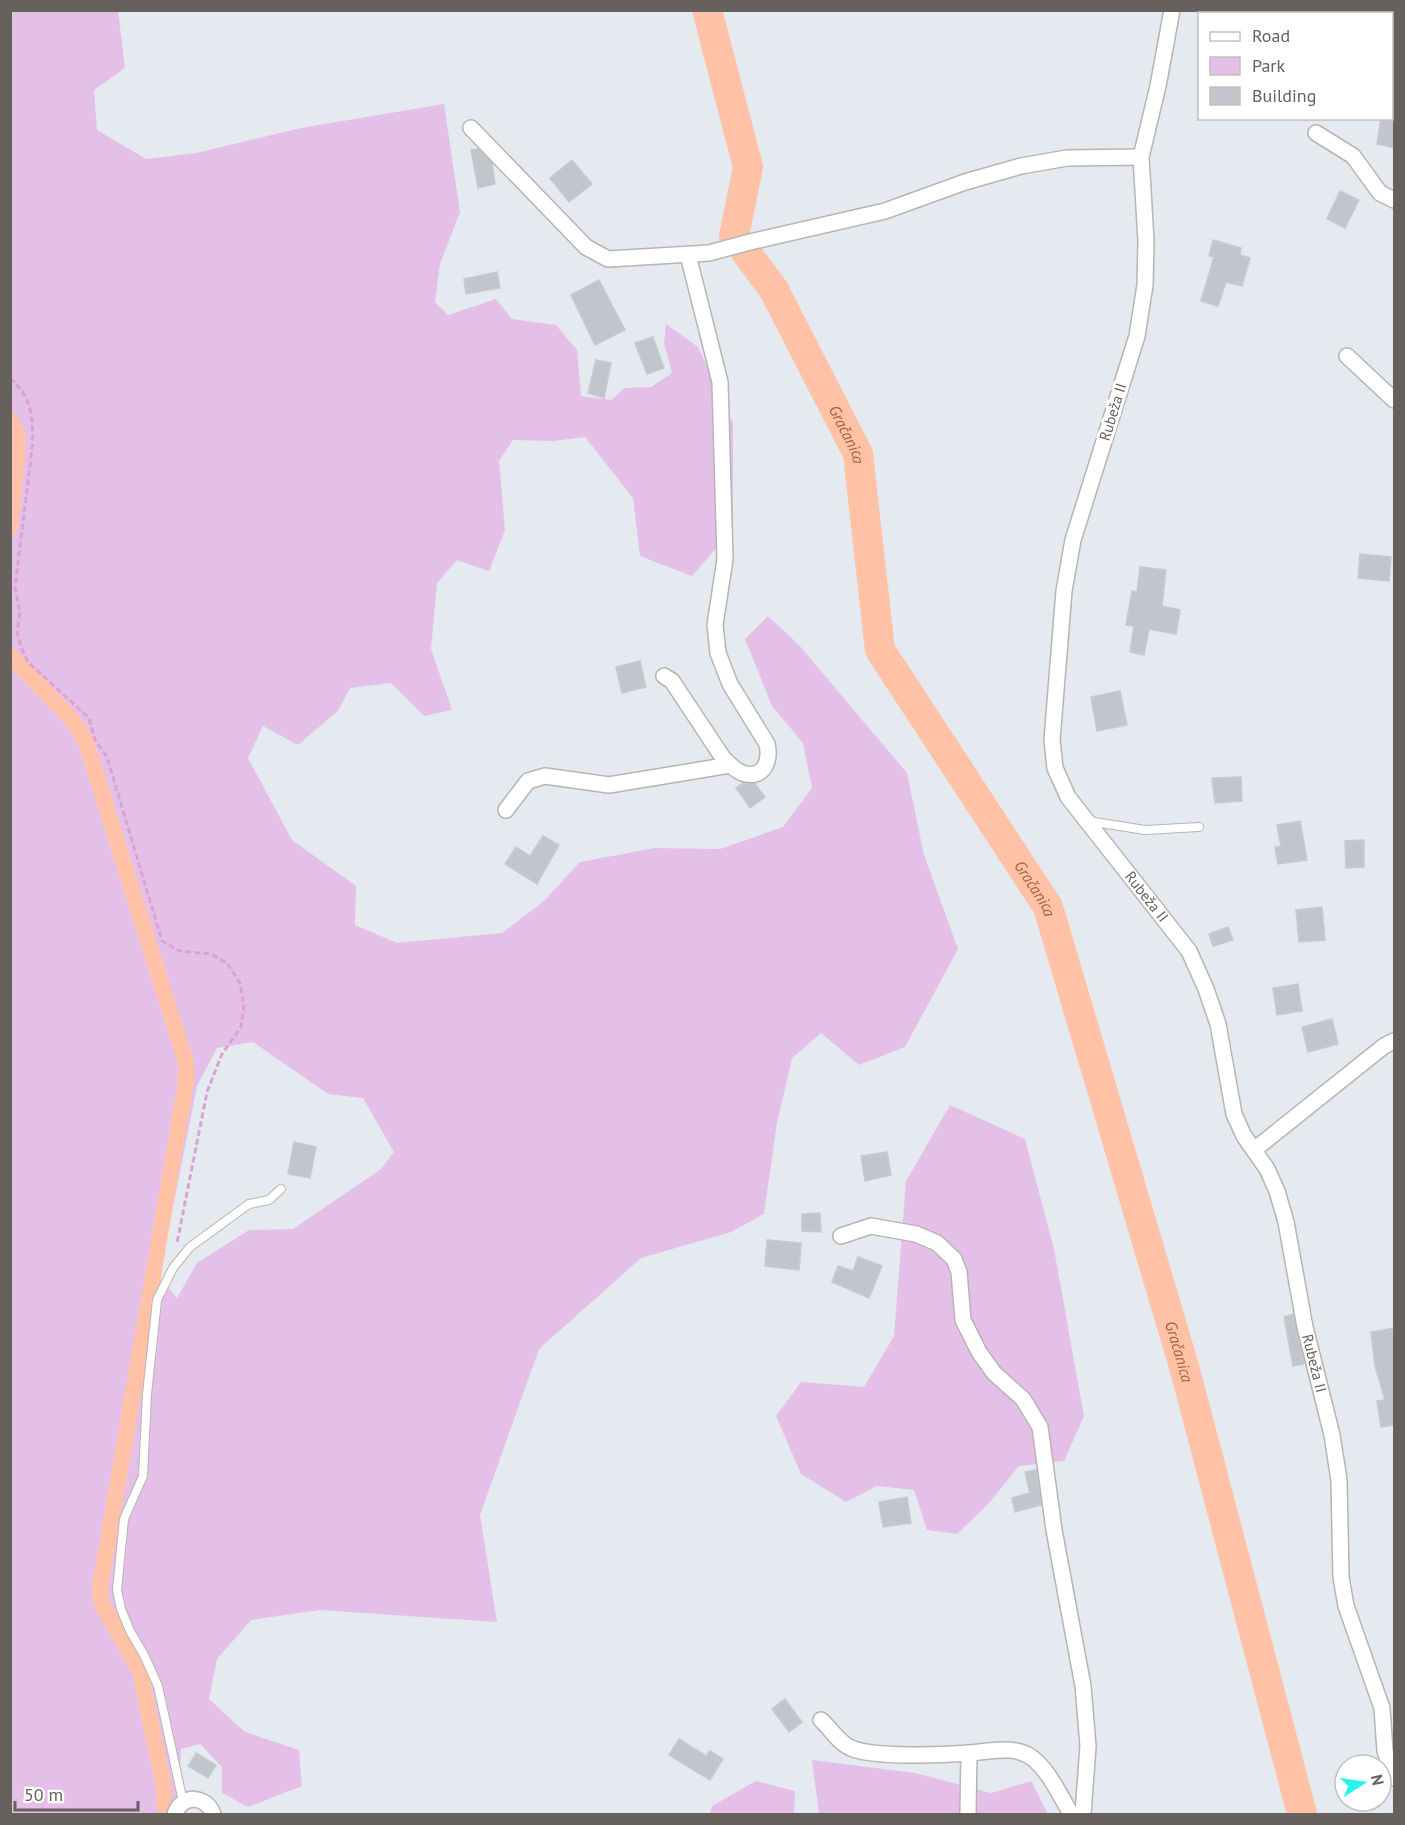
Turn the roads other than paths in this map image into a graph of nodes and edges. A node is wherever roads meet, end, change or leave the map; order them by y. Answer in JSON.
{"nodes":[{"id":1,"x":1172,"y":10,"type":"edge"},
{"id":2,"x":471,"y":128,"type":"dead end"},
{"id":3,"x":1316,"y":133,"type":"dead end"},
{"id":4,"x":1141,"y":157,"type":"junction"},
{"id":5,"x":1395,"y":200,"type":"edge"},
{"id":6,"x":688,"y":255,"type":"junction"},
{"id":7,"x":1347,"y":356,"type":"dead end"},
{"id":8,"x":1395,"y":400,"type":"edge"},
{"id":9,"x":664,"y":676,"type":"dead end"},
{"id":10,"x":730,"y":765,"type":"junction"},
{"id":11,"x":506,"y":810,"type":"dead end"},
{"id":12,"x":1086,"y":821,"type":"junction"},
{"id":13,"x":1199,"y":827,"type":"dead end"},
{"id":14,"x":1395,"y":1041,"type":"edge"},
{"id":15,"x":1254,"y":1150,"type":"junction"},
{"id":16,"x":281,"y":1189,"type":"dead end"},
{"id":17,"x":841,"y":1236,"type":"dead end"},
{"id":18,"x":821,"y":1720,"type":"dead end"},
{"id":19,"x":969,"y":1753,"type":"junction"},
{"id":20,"x":1395,"y":1778,"type":"edge"},
{"id":21,"x":179,"y":1808,"type":"edge"},
{"id":22,"x":213,"y":1815,"type":"edge"},
{"id":23,"x":968,"y":1815,"type":"edge"},
{"id":24,"x":1071,"y":1815,"type":"edge"},
{"id":25,"x":1083,"y":1815,"type":"edge"}],
"edges":[{"from":1,"to":4,"type":"street","name":"Rubeža II"},
{"from":2,"to":6,"type":"street"},
{"from":3,"to":5,"type":"street"},
{"from":4,"to":6,"type":"street"},
{"from":4,"to":12,"type":"street","name":"Rubeža II"},
{"from":6,"to":10,"type":"street"},
{"from":7,"to":8,"type":"street"},
{"from":9,"to":10,"type":"street"},
{"from":10,"to":11,"type":"street"},
{"from":12,"to":13,"type":"lane"},
{"from":12,"to":15,"type":"street","name":"Rubeža II"},
{"from":14,"to":15,"type":"street"},
{"from":15,"to":20,"type":"street","name":"Rubeža II"},
{"from":16,"to":21,"type":"lane"},
{"from":17,"to":25,"type":"street"},
{"from":18,"to":19,"type":"street"},
{"from":19,"to":23,"type":"street"},
{"from":19,"to":24,"type":"street"},
{"from":21,"to":22,"type":"street"}]}
